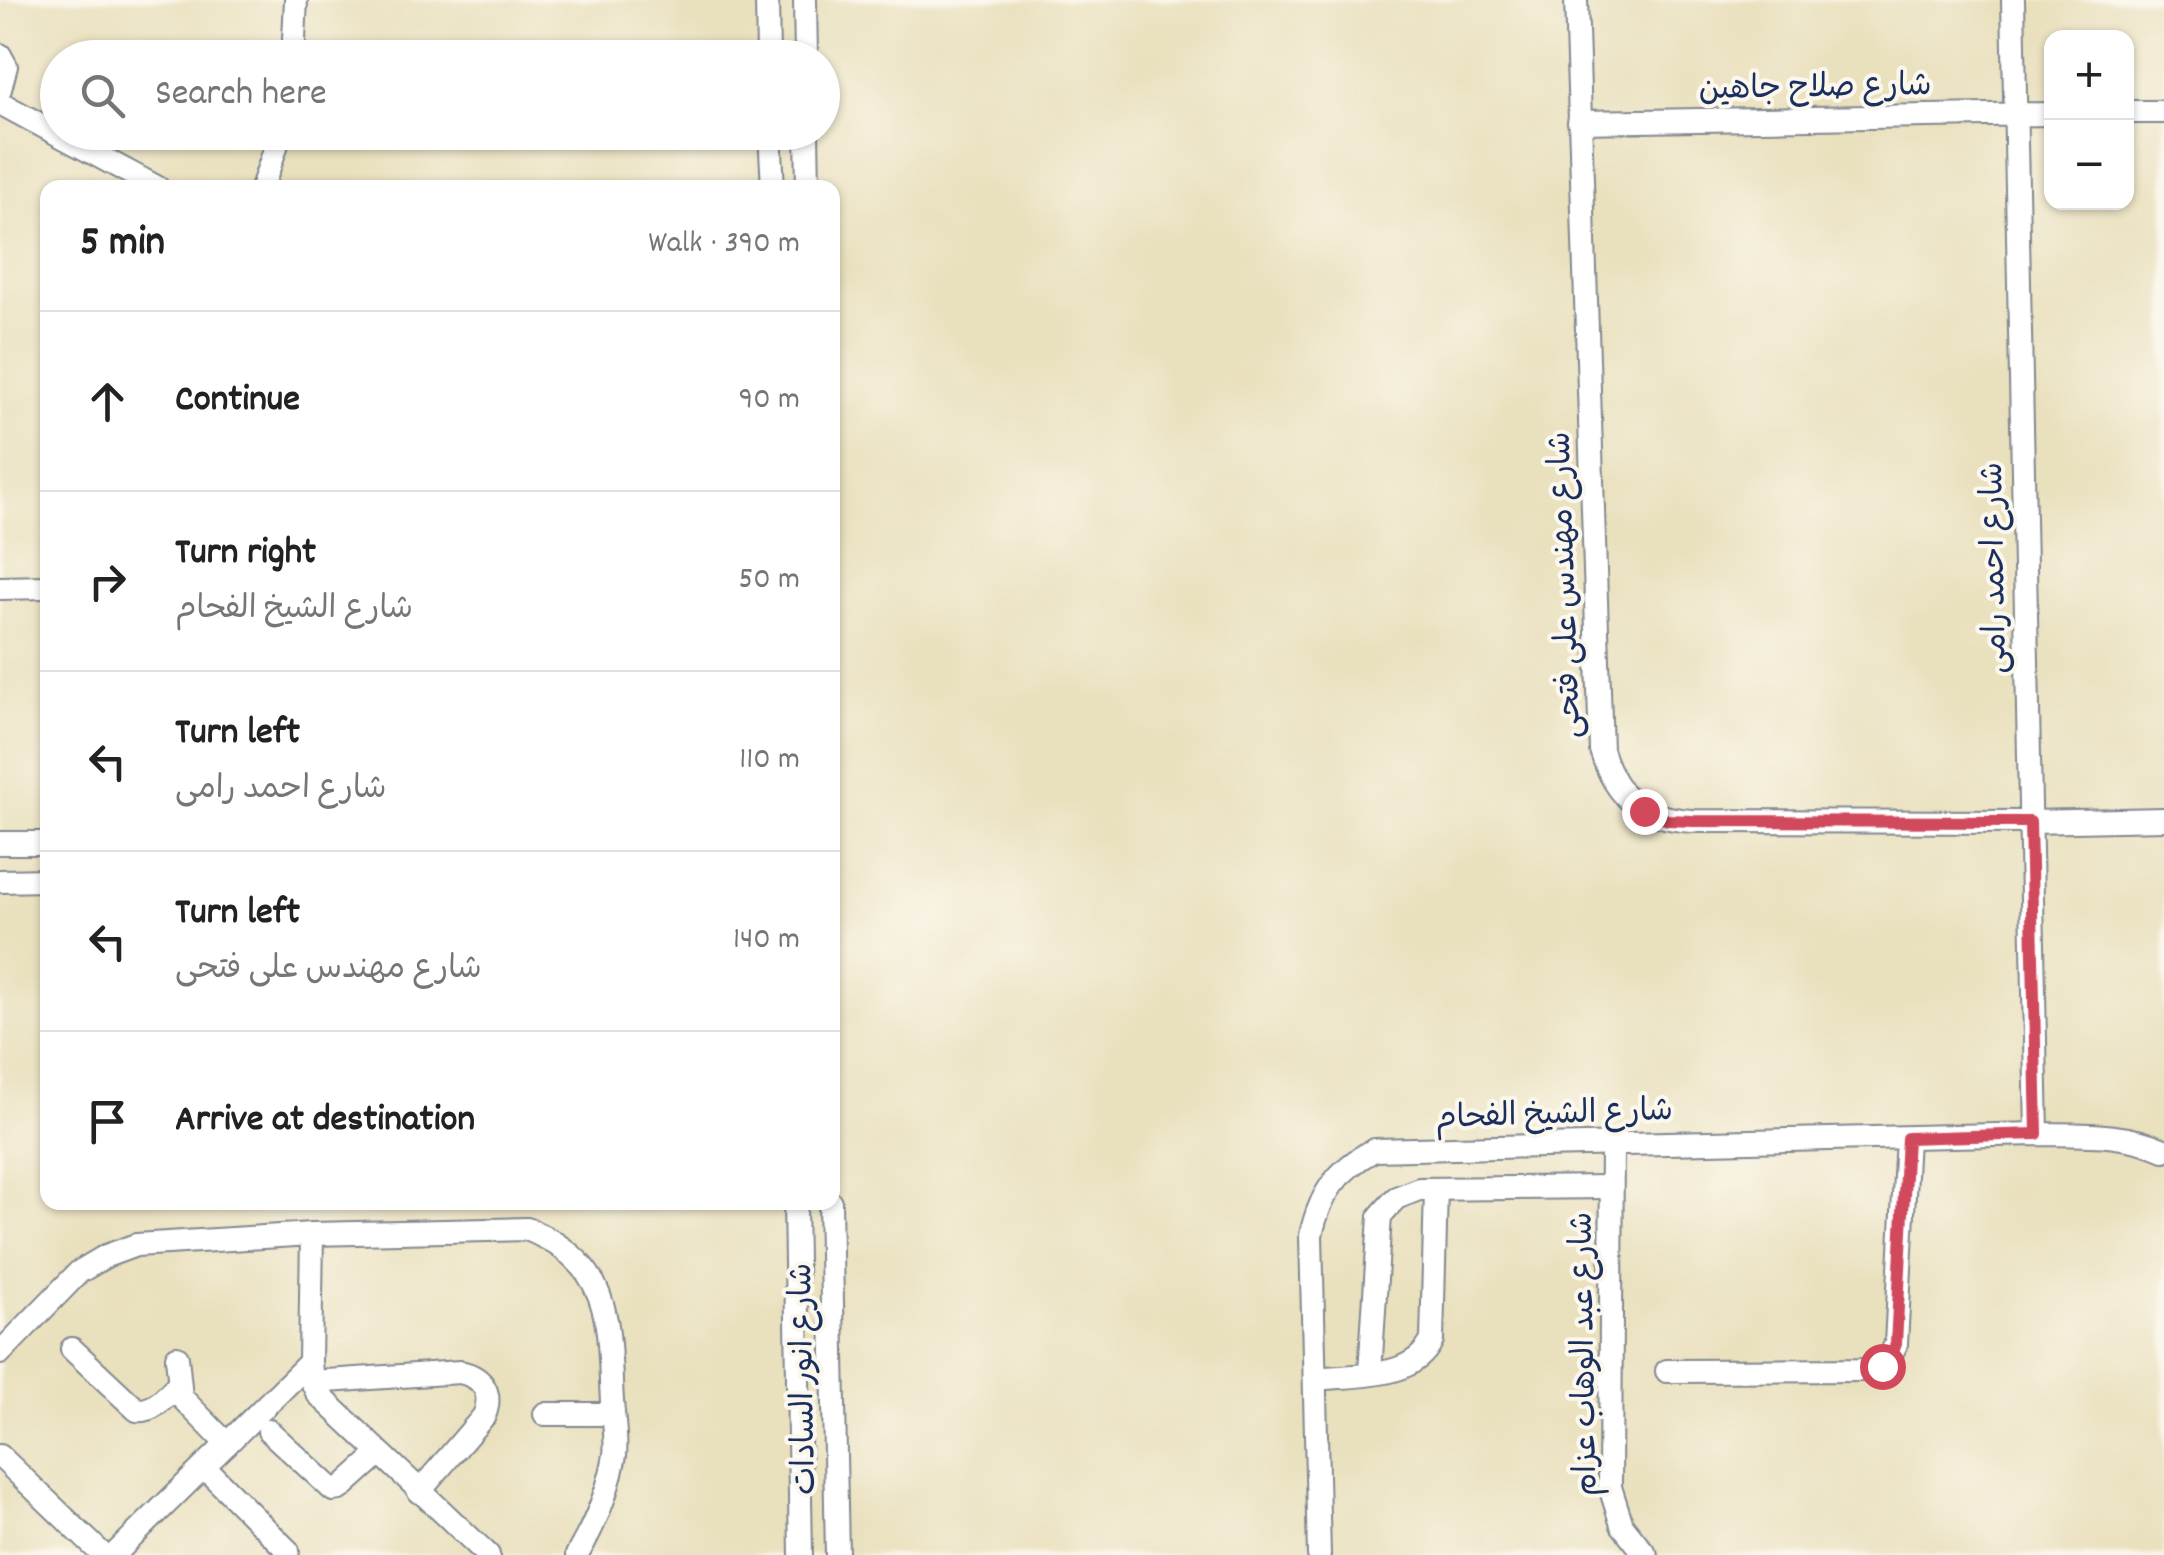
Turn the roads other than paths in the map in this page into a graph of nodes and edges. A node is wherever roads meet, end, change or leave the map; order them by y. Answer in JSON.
{"nodes":[{"id":1,"x":296,"y":0,"type":"edge"},
{"id":2,"x":767,"y":0,"type":"edge"},
{"id":3,"x":804,"y":0,"type":"edge"},
{"id":4,"x":1576,"y":0,"type":"edge"},
{"id":5,"x":2013,"y":0,"type":"edge"},
{"id":6,"x":295,"y":40,"type":"edge"},
{"id":7,"x":768,"y":40,"type":"edge"},
{"id":8,"x":805,"y":40,"type":"edge"},
{"id":9,"x":0,"y":55,"type":"edge"},
{"id":10,"x":1,"y":101,"type":"edge"},
{"id":11,"x":2134,"y":112,"type":"edge"},
{"id":12,"x":2164,"y":112,"type":"edge"},
{"id":13,"x":2016,"y":114,"type":"junction"},
{"id":14,"x":2044,"y":114,"type":"edge"},
{"id":15,"x":1579,"y":122,"type":"junction"},
{"id":16,"x":40,"y":123,"type":"edge"},
{"id":17,"x":89,"y":150,"type":"edge"},
{"id":18,"x":275,"y":150,"type":"edge"},
{"id":19,"x":771,"y":150,"type":"edge"},
{"id":20,"x":807,"y":150,"type":"edge"},
{"id":21,"x":144,"y":180,"type":"edge"},
{"id":22,"x":265,"y":180,"type":"edge"},
{"id":23,"x":773,"y":180,"type":"edge"},
{"id":24,"x":808,"y":180,"type":"edge"},
{"id":25,"x":40,"y":587,"type":"edge"},
{"id":26,"x":0,"y":588,"type":"edge"},
{"id":27,"x":2164,"y":819,"type":"edge"},
{"id":28,"x":2030,"y":822,"type":"junction"},
{"id":29,"x":40,"y":842,"type":"edge"},
{"id":30,"x":0,"y":844,"type":"edge"},
{"id":31,"x":40,"y":880,"type":"edge"},
{"id":32,"x":0,"y":881,"type":"edge"},
{"id":33,"x":2037,"y":1134,"type":"junction"},
{"id":34,"x":1907,"y":1138,"type":"junction"},
{"id":35,"x":1612,"y":1142,"type":"junction"},
{"id":36,"x":2164,"y":1150,"type":"edge"},
{"id":37,"x":1612,"y":1187,"type":"junction"},
{"id":38,"x":1436,"y":1189,"type":"junction"},
{"id":39,"x":795,"y":1210,"type":"edge"},
{"id":40,"x":830,"y":1210,"type":"edge"},
{"id":41,"x":312,"y":1234,"type":"junction"},
{"id":42,"x":72,"y":1350,"type":"dead end"},
{"id":43,"x":0,"y":1352,"type":"edge"},
{"id":44,"x":177,"y":1357,"type":"dead end"},
{"id":45,"x":1667,"y":1371,"type":"dead end"},
{"id":46,"x":311,"y":1372,"type":"junction"},
{"id":47,"x":1370,"y":1373,"type":"junction"},
{"id":48,"x":1315,"y":1379,"type":"junction"},
{"id":49,"x":178,"y":1384,"type":"junction"},
{"id":50,"x":545,"y":1414,"type":"dead end"},
{"id":51,"x":613,"y":1414,"type":"junction"},
{"id":52,"x":269,"y":1431,"type":"dead end"},
{"id":53,"x":227,"y":1444,"type":"junction"},
{"id":54,"x":379,"y":1454,"type":"junction"},
{"id":55,"x":0,"y":1456,"type":"edge"},
{"id":56,"x":204,"y":1467,"type":"junction"},
{"id":57,"x":419,"y":1492,"type":"junction"},
{"id":58,"x":288,"y":1551,"type":"dead end"},
{"id":59,"x":103,"y":1555,"type":"edge"},
{"id":60,"x":114,"y":1555,"type":"edge"},
{"id":61,"x":488,"y":1555,"type":"edge"},
{"id":62,"x":577,"y":1555,"type":"edge"},
{"id":63,"x":801,"y":1555,"type":"edge"},
{"id":64,"x":837,"y":1555,"type":"edge"},
{"id":65,"x":1319,"y":1555,"type":"edge"},
{"id":66,"x":1646,"y":1555,"type":"edge"}],
"edges":[{"from":1,"to":6,"type":"street"},
{"from":2,"to":7,"type":"street"},
{"from":3,"to":8,"type":"street"},
{"from":4,"to":15,"type":"street","name":"شارع مهندس على فتحى"},
{"from":5,"to":13,"type":"street","name":"شارع احمد رامى"},
{"from":9,"to":10,"type":"street"},
{"from":10,"to":16,"type":"street"},
{"from":11,"to":12,"type":"street"},
{"from":13,"to":14,"type":"street","name":"شارع صلاح جاهين"},
{"from":13,"to":15,"type":"street","name":"شارع صلاح جاهين"},
{"from":13,"to":28,"type":"street","name":"شارع احمد رامى"},
{"from":15,"to":28,"type":"street","name":"شارع مهندس على فتحى"},
{"from":17,"to":21,"type":"street"},
{"from":18,"to":22,"type":"street"},
{"from":19,"to":23,"type":"street"},
{"from":20,"to":24,"type":"street"},
{"from":25,"to":26,"type":"street"},
{"from":27,"to":28,"type":"street","name":"شارع مهندس على فتحى"},
{"from":28,"to":33,"type":"street","name":"شارع احمد رامى"},
{"from":29,"to":30,"type":"street"},
{"from":31,"to":32,"type":"street"},
{"from":33,"to":34,"type":"street","name":"شارع الشيخ الفحام"},
{"from":33,"to":36,"type":"street","name":"شارع الشيخ الفحام"},
{"from":34,"to":35,"type":"street","name":"شارع الشيخ الفحام"},
{"from":34,"to":45,"type":"street"},
{"from":35,"to":37,"type":"street","name":"شارع عبد الوهاب عزام"},
{"from":35,"to":48,"type":"street","name":"شارع الشيخ الفحام"},
{"from":37,"to":38,"type":"street"},
{"from":37,"to":66,"type":"street","name":"شارع عبد الوهاب عزام"},
{"from":38,"to":47,"type":"street"},
{"from":38,"to":47,"type":"street"},
{"from":39,"to":63,"type":"street","name":"شارع انور السادات"},
{"from":40,"to":64,"type":"street","name":"شارع انور السادات"},
{"from":41,"to":43,"type":"street"},
{"from":41,"to":46,"type":"street"},
{"from":41,"to":51,"type":"street"},
{"from":42,"to":49,"type":"street"},
{"from":44,"to":49,"type":"street"},
{"from":46,"to":53,"type":"street"},
{"from":46,"to":54,"type":"street"},
{"from":46,"to":57,"type":"street"},
{"from":47,"to":48,"type":"street"},
{"from":48,"to":65,"type":"street","name":"شارع الشيخ الفحام"},
{"from":49,"to":53,"type":"street"},
{"from":50,"to":51,"type":"street"},
{"from":51,"to":62,"type":"street"},
{"from":52,"to":54,"type":"street"},
{"from":53,"to":56,"type":"street"},
{"from":54,"to":57,"type":"street"},
{"from":55,"to":59,"type":"street"},
{"from":56,"to":58,"type":"street"},
{"from":56,"to":60,"type":"street"},
{"from":57,"to":61,"type":"street"}]}
